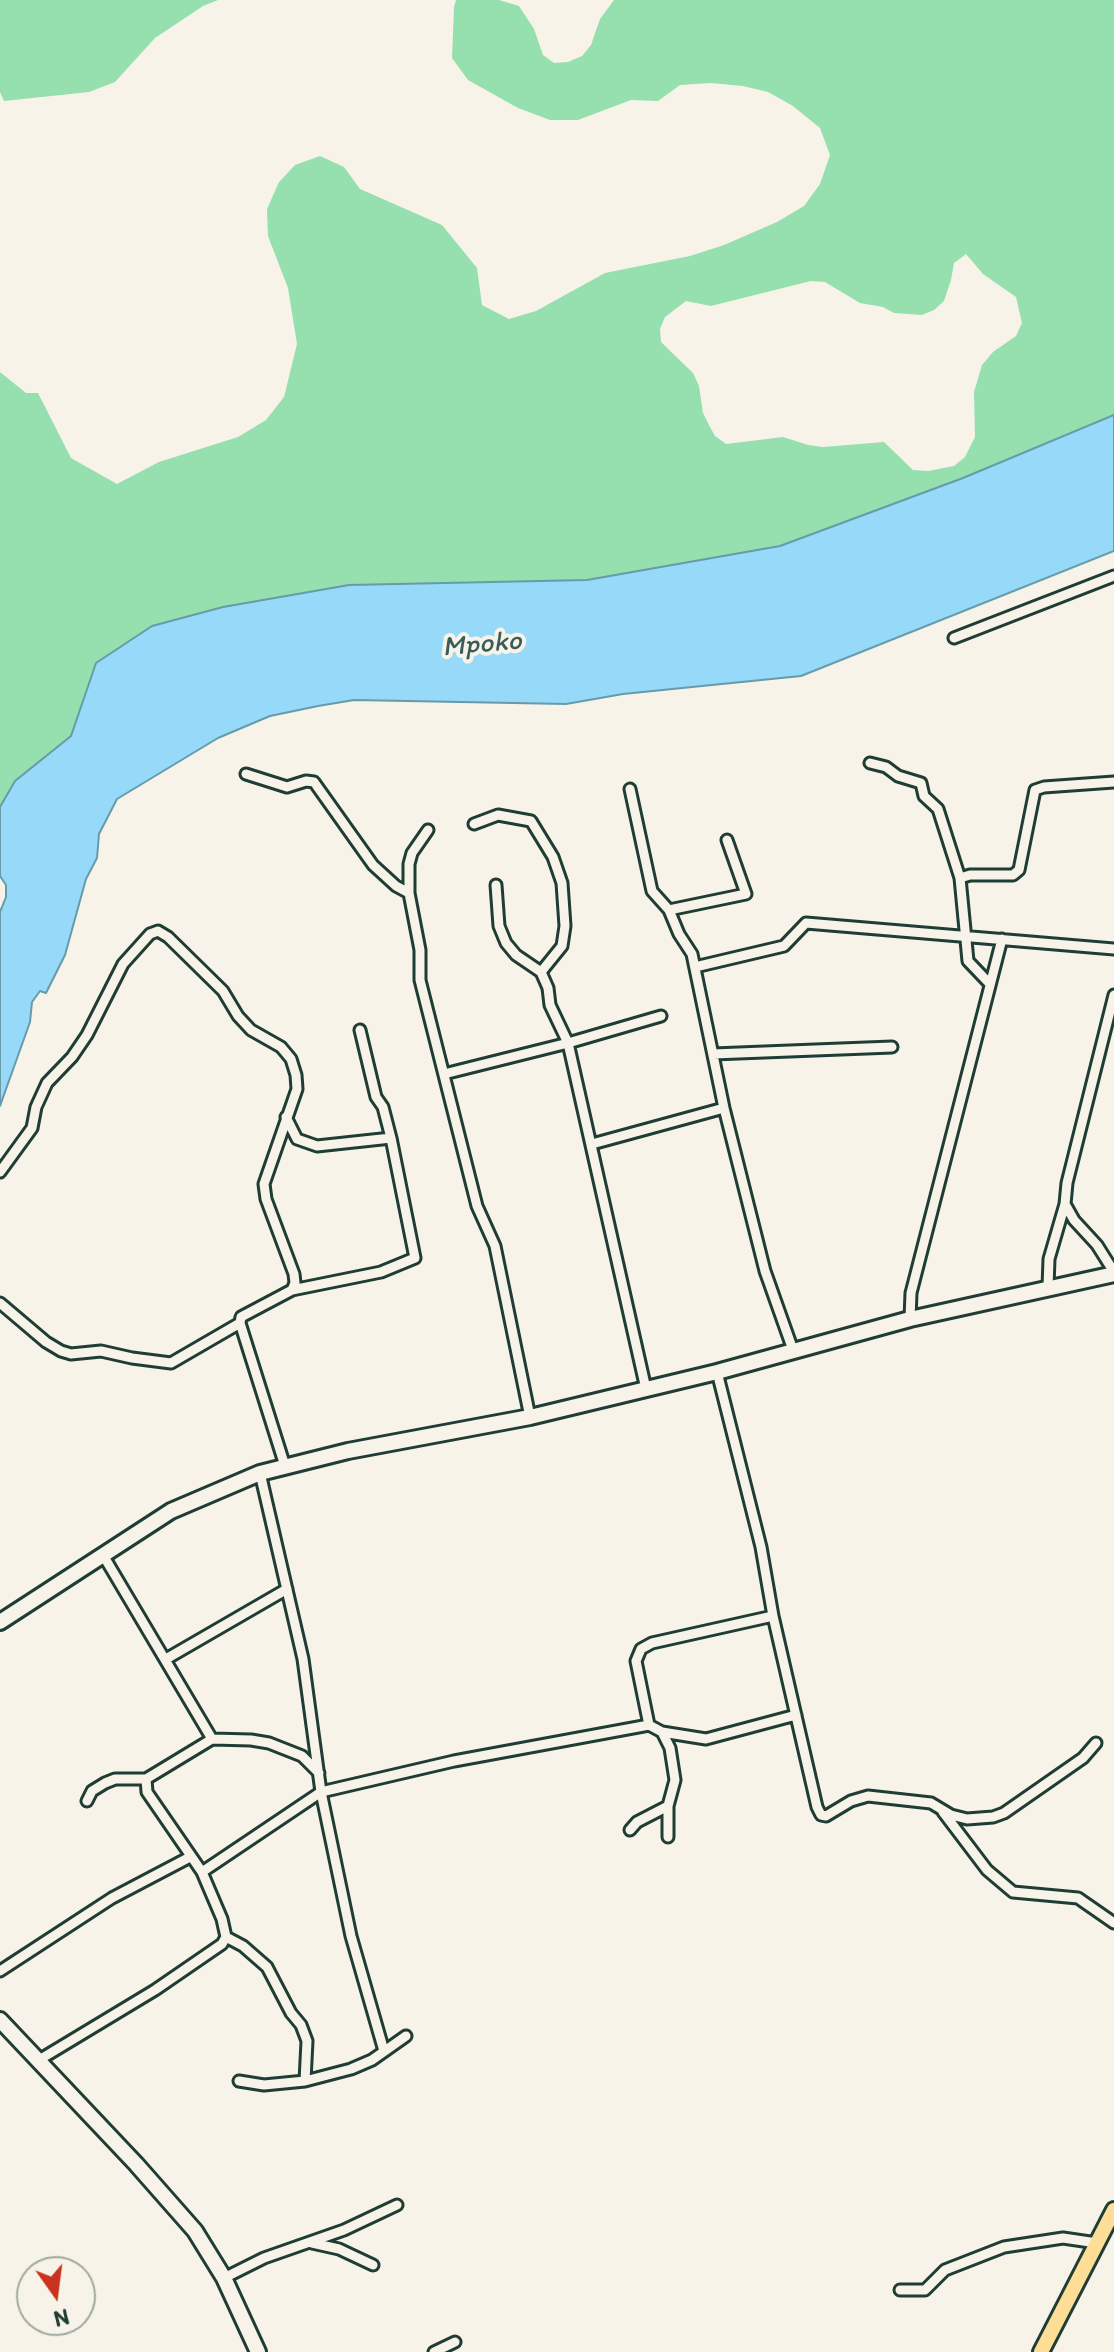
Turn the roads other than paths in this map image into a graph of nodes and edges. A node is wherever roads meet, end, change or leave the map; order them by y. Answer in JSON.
{"nodes":[{"id":1,"x":1114,"y":576,"type":"edge"},
{"id":2,"x":954,"y":638,"type":"dead end"},
{"id":3,"x":870,"y":763,"type":"dead end"},
{"id":4,"x":246,"y":774,"type":"dead end"},
{"id":5,"x":1114,"y":782,"type":"edge"},
{"id":6,"x":630,"y":789,"type":"dead end"},
{"id":7,"x":474,"y":824,"type":"dead end"},
{"id":8,"x":428,"y":830,"type":"dead end"},
{"id":9,"x":727,"y":840,"type":"dead end"},
{"id":10,"x":960,"y":878,"type":"junction"},
{"id":11,"x":496,"y":885,"type":"dead end"},
{"id":12,"x":409,"y":893,"type":"junction"},
{"id":13,"x":669,"y":910,"type":"junction"},
{"id":14,"x":964,"y":937,"type":"junction"},
{"id":15,"x":1002,"y":939,"type":"junction"},
{"id":16,"x":1114,"y":949,"type":"edge"},
{"id":17,"x":695,"y":967,"type":"junction"},
{"id":18,"x":541,"y":972,"type":"junction"},
{"id":19,"x":989,"y":983,"type":"junction"},
{"id":20,"x":1114,"y":995,"type":"edge"},
{"id":21,"x":661,"y":1016,"type":"dead end"},
{"id":22,"x":360,"y":1030,"type":"dead end"},
{"id":23,"x":568,"y":1043,"type":"junction"},
{"id":24,"x":892,"y":1047,"type":"dead end"},
{"id":25,"x":713,"y":1054,"type":"junction"},
{"id":26,"x":444,"y":1074,"type":"junction"},
{"id":27,"x":724,"y":1108,"type":"junction"},
{"id":28,"x":286,"y":1117,"type":"junction"},
{"id":29,"x":391,"y":1138,"type":"junction"},
{"id":30,"x":592,"y":1144,"type":"junction"},
{"id":31,"x":0,"y":1172,"type":"edge"},
{"id":32,"x":1065,"y":1204,"type":"junction"},
{"id":33,"x":1114,"y":1273,"type":"edge"},
{"id":34,"x":1048,"y":1287,"type":"junction"},
{"id":35,"x":292,"y":1290,"type":"junction"},
{"id":36,"x":0,"y":1303,"type":"edge"},
{"id":37,"x":910,"y":1319,"type":"junction"},
{"id":38,"x":240,"y":1323,"type":"junction"},
{"id":39,"x":793,"y":1350,"type":"junction"},
{"id":40,"x":717,"y":1372,"type":"junction"},
{"id":41,"x":646,"y":1389,"type":"junction"},
{"id":42,"x":530,"y":1417,"type":"junction"},
{"id":43,"x":285,"y":1466,"type":"junction"},
{"id":44,"x":260,"y":1473,"type":"junction"},
{"id":45,"x":103,"y":1555,"type":"junction"},
{"id":46,"x":287,"y":1589,"type":"junction"},
{"id":47,"x":773,"y":1616,"type":"junction"},
{"id":48,"x":0,"y":1622,"type":"edge"},
{"id":49,"x":166,"y":1659,"type":"junction"},
{"id":50,"x":796,"y":1715,"type":"junction"},
{"id":51,"x":649,"y":1725,"type":"junction"},
{"id":52,"x":662,"y":1732,"type":"junction"},
{"id":53,"x":212,"y":1739,"type":"junction"},
{"id":54,"x":1096,"y":1743,"type":"dead end"},
{"id":55,"x":319,"y":1773,"type":"junction"},
{"id":56,"x":146,"y":1779,"type":"junction"},
{"id":57,"x":321,"y":1792,"type":"junction"},
{"id":58,"x":87,"y":1801,"type":"dead end"},
{"id":59,"x":937,"y":1805,"type":"junction"},
{"id":60,"x":668,"y":1806,"type":"junction"},
{"id":61,"x":630,"y":1830,"type":"dead end"},
{"id":62,"x":668,"y":1837,"type":"dead end"},
{"id":63,"x":190,"y":1857,"type":"junction"},
{"id":64,"x":202,"y":1872,"type":"junction"},
{"id":65,"x":1114,"y":1923,"type":"edge"},
{"id":66,"x":226,"y":1937,"type":"junction"},
{"id":67,"x":0,"y":1971,"type":"edge"},
{"id":68,"x":0,"y":2020,"type":"edge"},
{"id":69,"x":406,"y":2036,"type":"dead end"},
{"id":70,"x":384,"y":2051,"type":"junction"},
{"id":71,"x":39,"y":2060,"type":"junction"},
{"id":72,"x":239,"y":2081,"type":"dead end"},
{"id":73,"x":305,"y":2081,"type":"junction"},
{"id":74,"x":397,"y":2205,"type":"dead end"},
{"id":75,"x":1114,"y":2210,"type":"edge"},
{"id":76,"x":312,"y":2243,"type":"junction"},
{"id":77,"x":1097,"y":2243,"type":"junction"},
{"id":78,"x":373,"y":2265,"type":"dead end"},
{"id":79,"x":224,"y":2278,"type":"junction"},
{"id":80,"x":900,"y":2290,"type":"dead end"},
{"id":81,"x":455,"y":2342,"type":"dead end"},
{"id":82,"x":258,"y":2352,"type":"edge"},
{"id":83,"x":434,"y":2352,"type":"edge"},
{"id":84,"x":1041,"y":2352,"type":"edge"}],
"edges":[{"from":1,"to":2,"type":"street"},
{"from":3,"to":10,"type":"street"},
{"from":4,"to":12,"type":"street"},
{"from":5,"to":10,"type":"street"},
{"from":6,"to":13,"type":"street"},
{"from":7,"to":18,"type":"street"},
{"from":8,"to":12,"type":"street"},
{"from":9,"to":13,"type":"street"},
{"from":10,"to":14,"type":"street"},
{"from":11,"to":18,"type":"street"},
{"from":12,"to":26,"type":"street"},
{"from":13,"to":17,"type":"street"},
{"from":14,"to":15,"type":"street"},
{"from":14,"to":17,"type":"street"},
{"from":14,"to":19,"type":"street"},
{"from":15,"to":16,"type":"street"},
{"from":15,"to":19,"type":"street"},
{"from":17,"to":25,"type":"street"},
{"from":18,"to":23,"type":"street"},
{"from":19,"to":37,"type":"street"},
{"from":20,"to":32,"type":"street"},
{"from":21,"to":23,"type":"street"},
{"from":22,"to":29,"type":"street"},
{"from":23,"to":26,"type":"street"},
{"from":23,"to":30,"type":"street"},
{"from":24,"to":25,"type":"street"},
{"from":25,"to":27,"type":"street"},
{"from":26,"to":42,"type":"street"},
{"from":27,"to":30,"type":"street"},
{"from":27,"to":39,"type":"street"},
{"from":28,"to":29,"type":"street"},
{"from":28,"to":31,"type":"street"},
{"from":28,"to":35,"type":"street"},
{"from":29,"to":35,"type":"street"},
{"from":30,"to":41,"type":"street"},
{"from":32,"to":33,"type":"street"},
{"from":32,"to":34,"type":"street"},
{"from":33,"to":34,"type":"street"},
{"from":34,"to":37,"type":"street"},
{"from":35,"to":38,"type":"street"},
{"from":36,"to":38,"type":"street"},
{"from":37,"to":39,"type":"street"},
{"from":38,"to":43,"type":"street"},
{"from":39,"to":40,"type":"street"},
{"from":40,"to":41,"type":"street"},
{"from":40,"to":47,"type":"street"},
{"from":41,"to":42,"type":"street"},
{"from":42,"to":43,"type":"street"},
{"from":43,"to":44,"type":"street"},
{"from":44,"to":45,"type":"street"},
{"from":44,"to":46,"type":"street"},
{"from":45,"to":48,"type":"street"},
{"from":45,"to":49,"type":"street"},
{"from":46,"to":49,"type":"street"},
{"from":46,"to":55,"type":"street"},
{"from":47,"to":50,"type":"street"},
{"from":47,"to":51,"type":"street"},
{"from":49,"to":53,"type":"street"},
{"from":50,"to":52,"type":"street"},
{"from":50,"to":59,"type":"street"},
{"from":51,"to":52,"type":"street"},
{"from":51,"to":57,"type":"street"},
{"from":52,"to":60,"type":"street"},
{"from":53,"to":55,"type":"street"},
{"from":53,"to":56,"type":"street"},
{"from":54,"to":59,"type":"street"},
{"from":55,"to":57,"type":"street"},
{"from":56,"to":58,"type":"street"},
{"from":56,"to":63,"type":"street"},
{"from":57,"to":64,"type":"street"},
{"from":57,"to":70,"type":"street"},
{"from":59,"to":65,"type":"street"},
{"from":60,"to":61,"type":"street"},
{"from":60,"to":62,"type":"street"},
{"from":63,"to":64,"type":"street"},
{"from":63,"to":67,"type":"street"},
{"from":64,"to":66,"type":"street"},
{"from":66,"to":71,"type":"street"},
{"from":66,"to":73,"type":"street"},
{"from":68,"to":71,"type":"street"},
{"from":69,"to":70,"type":"street"},
{"from":70,"to":73,"type":"street"},
{"from":71,"to":79,"type":"street"},
{"from":72,"to":73,"type":"street"},
{"from":74,"to":76,"type":"street"},
{"from":75,"to":77,"type":"main road"},
{"from":76,"to":78,"type":"street"},
{"from":76,"to":79,"type":"street"},
{"from":77,"to":80,"type":"street"},
{"from":77,"to":84,"type":"main road"},
{"from":79,"to":82,"type":"street"},
{"from":81,"to":83,"type":"street"}]}
